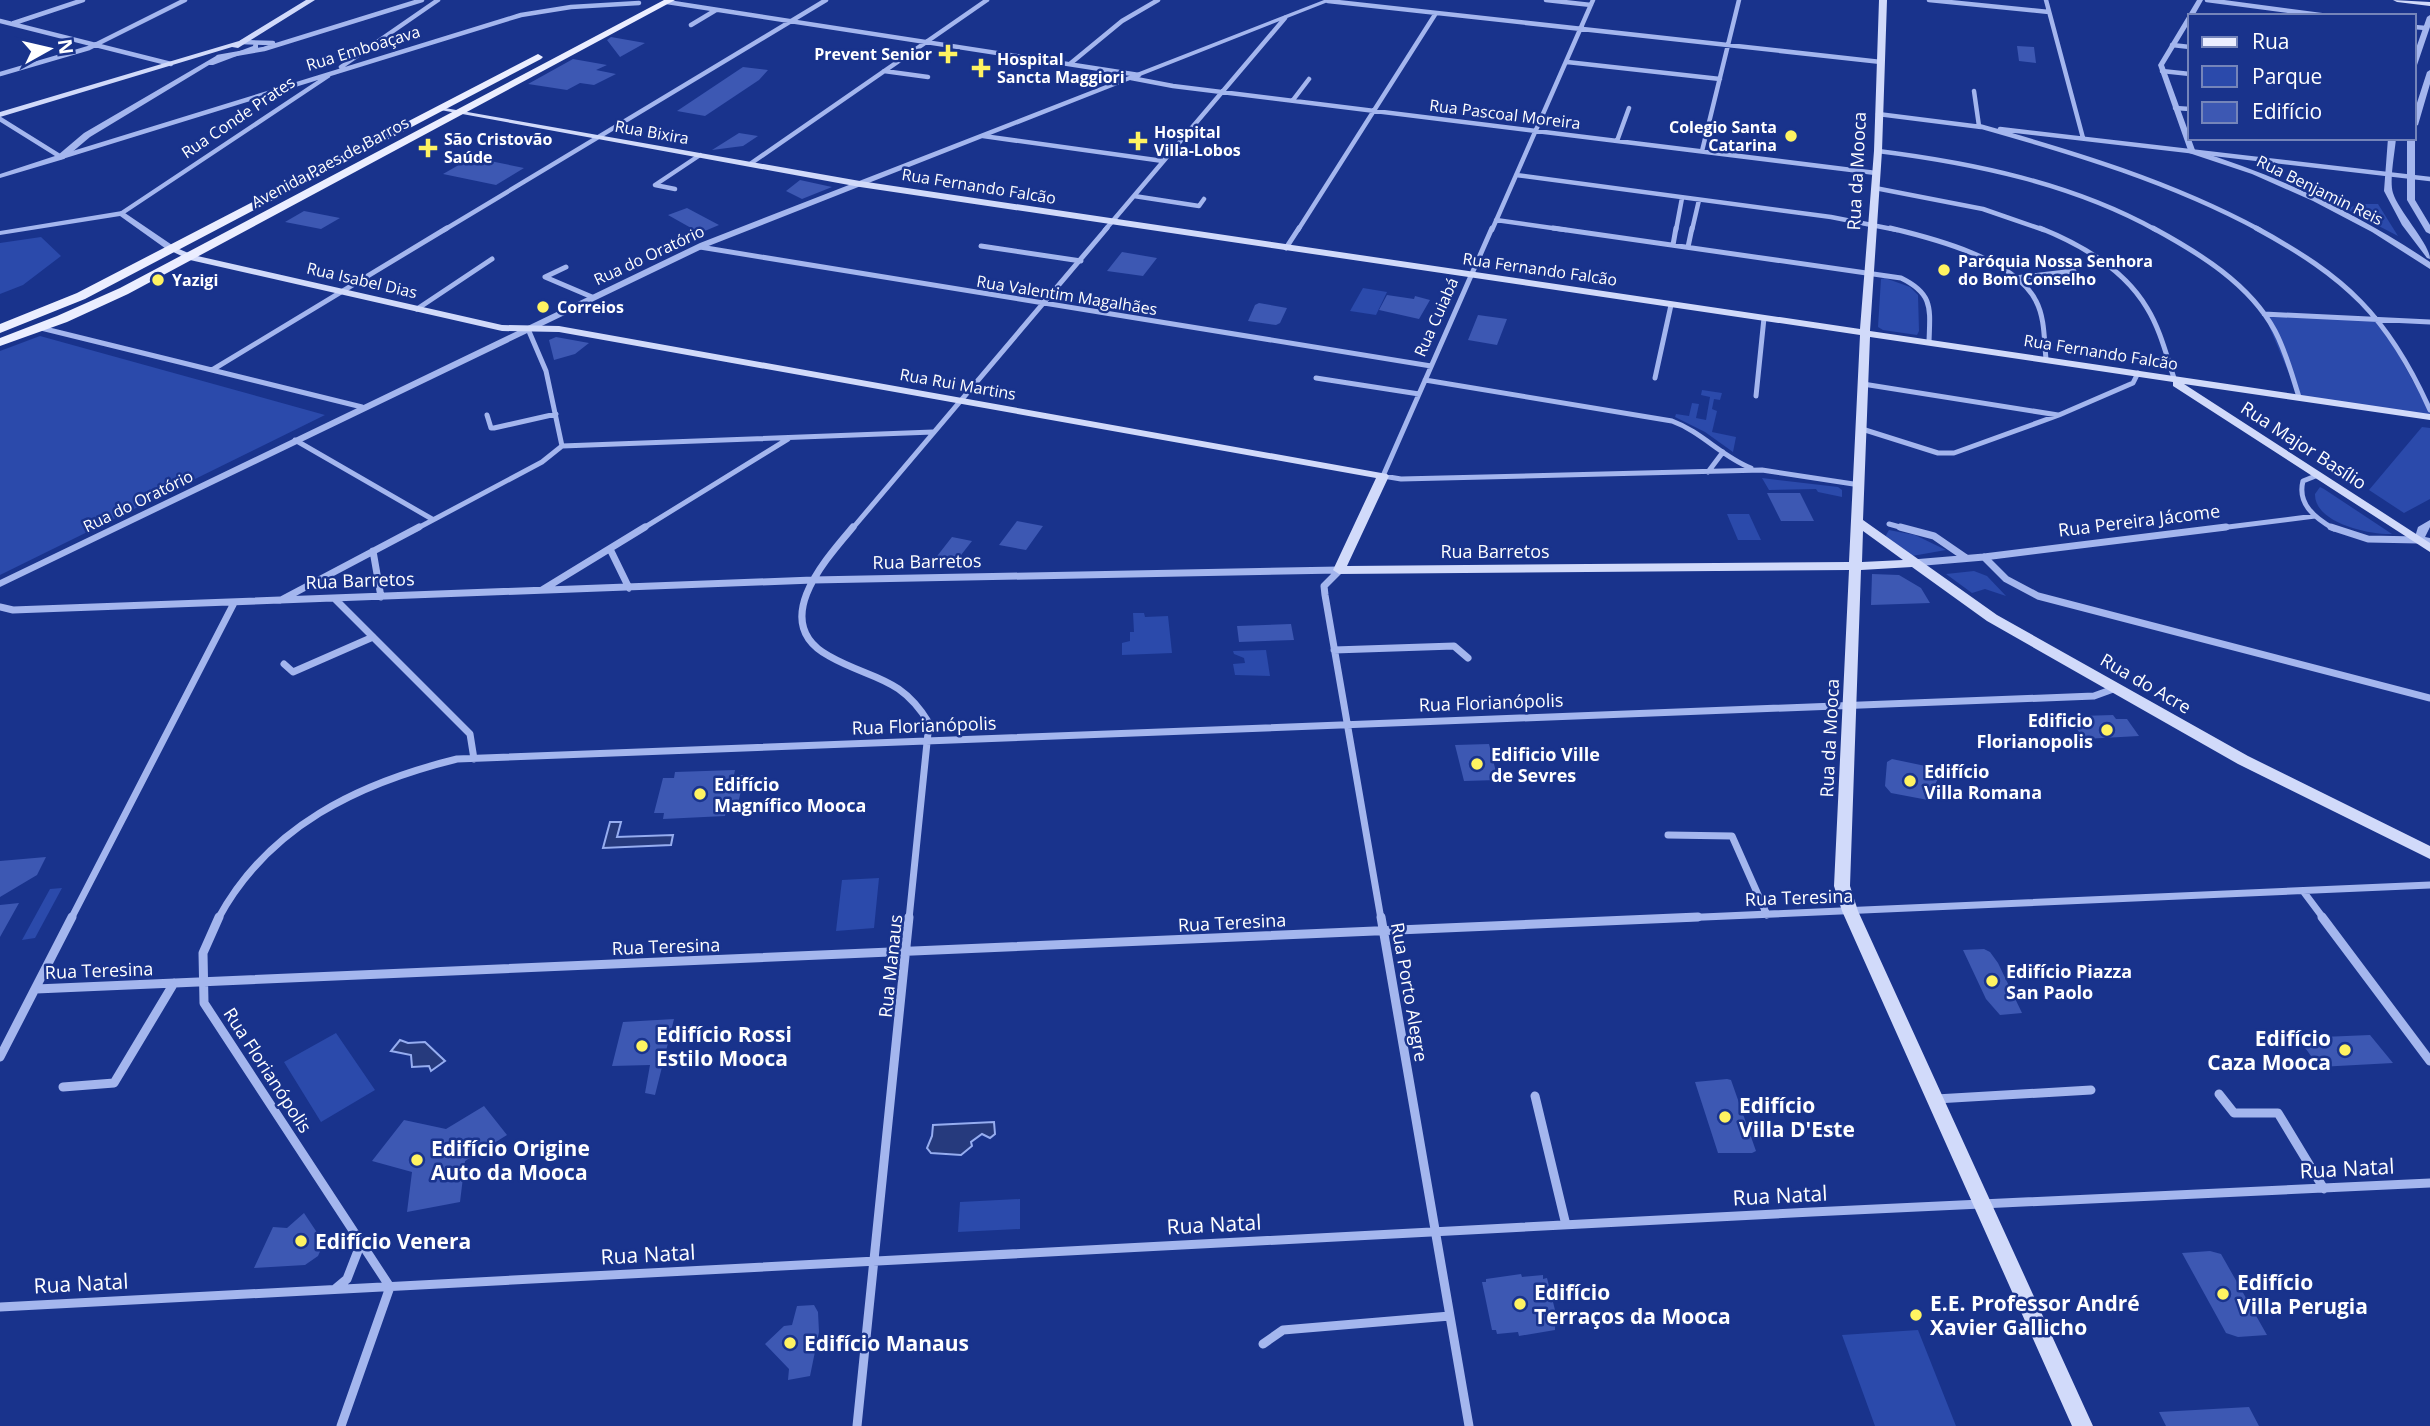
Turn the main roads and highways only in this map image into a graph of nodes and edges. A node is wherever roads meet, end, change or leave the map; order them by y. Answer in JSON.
{"nodes":[{"id":1,"x":311,"y":0,"type":"edge"},
{"id":2,"x":1883,"y":0,"type":"edge"},
{"id":3,"x":2398,"y":0,"type":"edge"},
{"id":4,"x":666,"y":1,"type":"edge"},
{"id":5,"x":643,"y":2,"type":"edge"},
{"id":6,"x":2430,"y":4,"type":"edge"},
{"id":7,"x":613,"y":18,"type":"dead end"},
{"id":8,"x":242,"y":41,"type":"junction"},
{"id":9,"x":550,"y":51,"type":"dead end"},
{"id":10,"x":185,"y":60,"type":"junction"},
{"id":11,"x":439,"y":109,"type":"junction"},
{"id":12,"x":461,"y":112,"type":"junction"},
{"id":13,"x":0,"y":117,"type":"edge"},
{"id":14,"x":860,"y":184,"type":"joint"},
{"id":15,"x":172,"y":250,"type":"junction"},
{"id":16,"x":190,"y":257,"type":"junction"},
{"id":17,"x":527,"y":329,"type":"joint"},
{"id":18,"x":0,"y":330,"type":"edge"},
{"id":19,"x":1865,"y":333,"type":"junction"},
{"id":20,"x":0,"y":342,"type":"edge"},
{"id":21,"x":2156,"y":376,"type":"junction"},
{"id":22,"x":2216,"y":385,"type":"junction"},
{"id":23,"x":2208,"y":403,"type":"junction"},
{"id":24,"x":2430,"y":417,"type":"edge"},
{"id":25,"x":1383,"y":476,"type":"joint"},
{"id":26,"x":1858,"y":522,"type":"junction"},
{"id":27,"x":2426,"y":543,"type":"edge"},
{"id":28,"x":1913,"y":563,"type":"junction"},
{"id":29,"x":1856,"y":566,"type":"junction"},
{"id":30,"x":1339,"y":570,"type":"joint"},
{"id":31,"x":2430,"y":853,"type":"edge"},
{"id":32,"x":2083,"y":1426,"type":"edge"}],
"edges":[{"from":1,"to":8,"type":"main road"},
{"from":2,"to":19,"type":"main road","name":"Rua da Mooca"},
{"from":3,"to":6,"type":"main road"},
{"from":4,"to":12,"type":"main road","name":"Avenida Paes de Barros"},
{"from":5,"to":7,"type":"main road"},
{"from":8,"to":10,"type":"main road"},
{"from":8,"to":10,"type":"main road"},
{"from":9,"to":11,"type":"main road","name":"Avenida Paes de Barros"},
{"from":10,"to":13,"type":"main road"},
{"from":11,"to":12,"type":"main road","name":"Rua Bixira"},
{"from":11,"to":15,"type":"main road","name":"Avenida Paes de Barros"},
{"from":12,"to":14,"type":"main road","name":"Rua Bixira"},
{"from":12,"to":16,"type":"main road","name":"Avenida Paes de Barros"},
{"from":14,"to":19,"type":"main road","name":"Rua Fernando Falcão"},
{"from":15,"to":16,"type":"main road"},
{"from":15,"to":18,"type":"main road","name":"Avenida Paes de Barros"},
{"from":16,"to":17,"type":"main road","name":"Rua Isabel Dias"},
{"from":16,"to":20,"type":"main road","name":"Avenida Paes de Barros"},
{"from":17,"to":25,"type":"main road","name":"Rua Rui Martins"},
{"from":19,"to":21,"type":"main road","name":"Rua Fernando Falcão"},
{"from":19,"to":26,"type":"main road","name":"Rua da Mooca"},
{"from":21,"to":22,"type":"main road","name":"Rua Fernando Falcão"},
{"from":21,"to":23,"type":"main road","name":"Rua Major Basílio"},
{"from":22,"to":23,"type":"main road"},
{"from":22,"to":24,"type":"main road","name":"Rua Fernando Falcão"},
{"from":23,"to":27,"type":"main road","name":"Rua Major Basílio"},
{"from":25,"to":30,"type":"main road","name":"Rua Cuiabá"},
{"from":26,"to":28,"type":"main road","name":"Rua do Acre"},
{"from":26,"to":29,"type":"main road","name":"Rua da Mooca"},
{"from":28,"to":29,"type":"main road","name":"Rua Pereira Jácome"},
{"from":28,"to":31,"type":"main road","name":"Rua do Acre"},
{"from":29,"to":30,"type":"main road","name":"Rua Barretos"},
{"from":29,"to":32,"type":"main road","name":"Rua da Mooca"}]}
